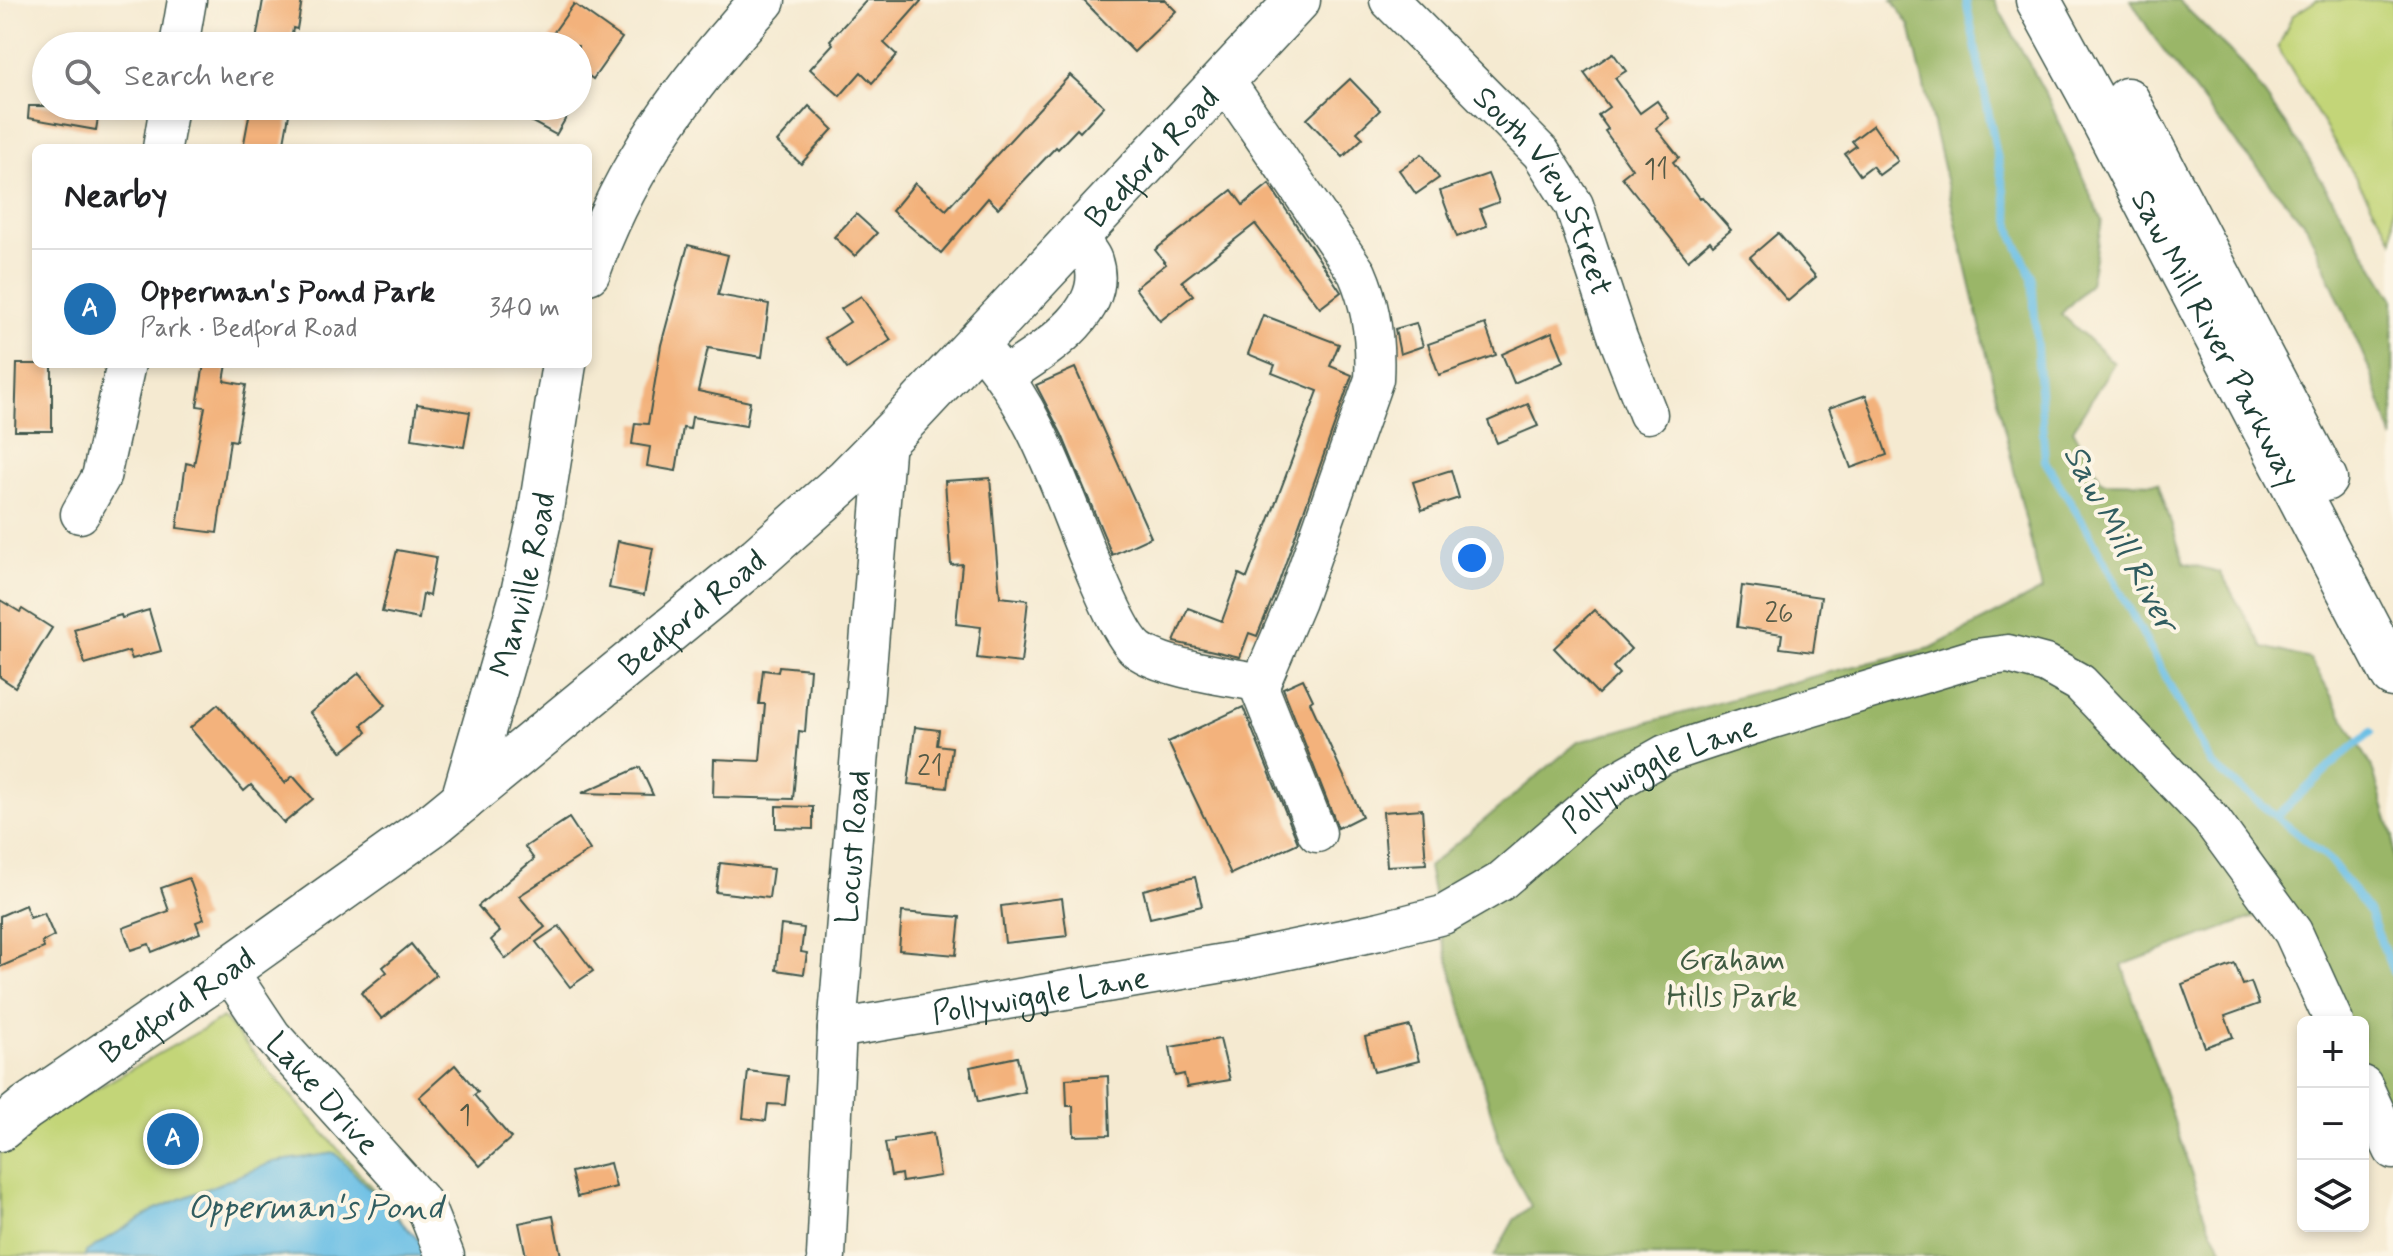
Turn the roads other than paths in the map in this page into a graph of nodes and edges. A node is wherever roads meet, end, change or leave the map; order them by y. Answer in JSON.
{"nodes":[{"id":1,"x":187,"y":0,"type":"edge"},
{"id":2,"x":763,"y":0,"type":"edge"},
{"id":3,"x":1298,"y":0,"type":"edge"},
{"id":4,"x":1389,"y":0,"type":"edge"},
{"id":5,"x":2038,"y":0,"type":"edge"},
{"id":6,"x":2072,"y":0,"type":"edge"},
{"id":7,"x":181,"y":32,"type":"edge"},
{"id":8,"x":1224,"y":79,"type":"junction"},
{"id":9,"x":167,"y":120,"type":"edge"},
{"id":10,"x":163,"y":144,"type":"edge"},
{"id":11,"x":1074,"y":238,"type":"junction"},
{"id":12,"x":592,"y":261,"type":"edge"},
{"id":13,"x":992,"y":361,"type":"junction"},
{"id":14,"x":125,"y":368,"type":"edge"},
{"id":15,"x":563,"y":368,"type":"edge"},
{"id":16,"x":1648,"y":414,"type":"dead end"},
{"id":17,"x":886,"y":440,"type":"junction"},
{"id":18,"x":80,"y":514,"type":"dead end"},
{"id":19,"x":2393,"y":610,"type":"edge"},
{"id":20,"x":2393,"y":675,"type":"edge"},
{"id":21,"x":1261,"y":683,"type":"junction"},
{"id":22,"x":463,"y":800,"type":"junction"},
{"id":23,"x":1317,"y":833,"type":"dead end"},
{"id":24,"x":228,"y":970,"type":"junction"},
{"id":25,"x":2331,"y":1016,"type":"edge"},
{"id":26,"x":837,"y":1029,"type":"junction"},
{"id":27,"x":2364,"y":1088,"type":"edge"},
{"id":28,"x":0,"y":1129,"type":"edge"},
{"id":29,"x":2393,"y":1150,"type":"edge"},
{"id":30,"x":445,"y":1256,"type":"edge"},
{"id":31,"x":826,"y":1256,"type":"edge"}],
"edges":[{"from":1,"to":7,"type":"street"},
{"from":2,"to":12,"type":"main road"},
{"from":3,"to":8,"type":"main road","name":"Bedford Road"},
{"from":4,"to":16,"type":"street","name":"South View Street"},
{"from":5,"to":20,"type":"main road","name":"Saw Mill River Parkway"},
{"from":6,"to":19,"type":"main road","name":"Saw Mill River Parkway"},
{"from":8,"to":11,"type":"main road","name":"Bedford Road"},
{"from":8,"to":21,"type":"street"},
{"from":9,"to":10,"type":"street"},
{"from":11,"to":13,"type":"main road","name":"Bedford Road"},
{"from":11,"to":13,"type":"street"},
{"from":13,"to":17,"type":"main road","name":"Bedford Road"},
{"from":13,"to":21,"type":"street"},
{"from":14,"to":18,"type":"street"},
{"from":15,"to":22,"type":"main road","name":"Manville Road"},
{"from":17,"to":22,"type":"main road","name":"Bedford Road"},
{"from":17,"to":26,"type":"street","name":"Locust Road"},
{"from":21,"to":23,"type":"street"},
{"from":22,"to":24,"type":"main road","name":"Bedford Road"},
{"from":24,"to":28,"type":"main road","name":"Bedford Road"},
{"from":24,"to":30,"type":"street","name":"Lake Drive"},
{"from":25,"to":26,"type":"street","name":"Pollywiggle Lane"},
{"from":26,"to":31,"type":"street","name":"Locust Road"},
{"from":27,"to":29,"type":"street"}]}
